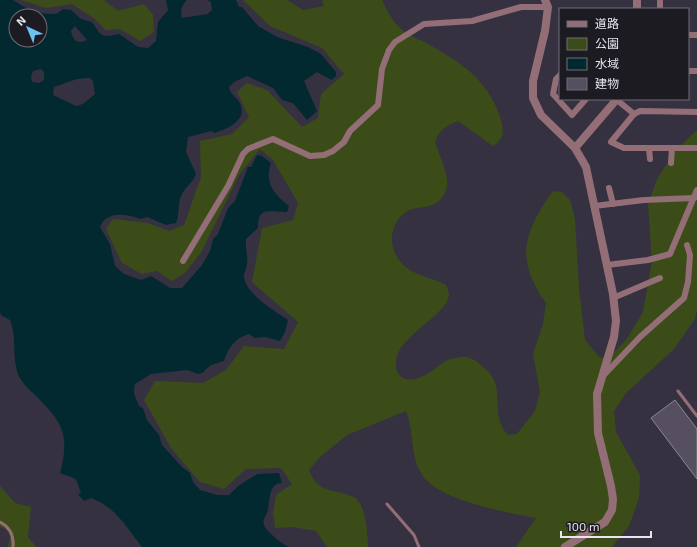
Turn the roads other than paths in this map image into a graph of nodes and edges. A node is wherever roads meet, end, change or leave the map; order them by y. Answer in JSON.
{"nodes":[{"id":1,"x":546,"y":3,"type":"edge"},
{"id":2,"x":559,"y":76,"type":"edge"},
{"id":3,"x":585,"y":100,"type":"edge"},
{"id":4,"x":616,"y":100,"type":"edge"},
{"id":5,"x":618,"y":100,"type":"edge"},
{"id":6,"x":697,"y":112,"type":"edge"},
{"id":7,"x":634,"y":114,"type":"junction"},
{"id":8,"x":575,"y":148,"type":"junction"},
{"id":9,"x":649,"y":148,"type":"junction"},
{"id":10,"x":672,"y":148,"type":"junction"},
{"id":11,"x":697,"y":148,"type":"edge"},
{"id":12,"x":650,"y":159,"type":"dead end"},
{"id":13,"x":671,"y":162,"type":"dead end"},
{"id":14,"x":609,"y":188,"type":"dead end"},
{"id":15,"x":697,"y":190,"type":"edge"},
{"id":16,"x":694,"y":198,"type":"junction"},
{"id":17,"x":613,"y":204,"type":"junction"},
{"id":18,"x":594,"y":206,"type":"junction"},
{"id":19,"x":687,"y":244,"type":"dead end"},
{"id":20,"x":183,"y":261,"type":"dead end"},
{"id":21,"x":607,"y":265,"type":"junction"},
{"id":22,"x":660,"y":278,"type":"dead end"},
{"id":23,"x":613,"y":298,"type":"junction"},
{"id":24,"x":602,"y":377,"type":"junction"},
{"id":25,"x":678,"y":391,"type":"dead end"},
{"id":26,"x":697,"y":416,"type":"edge"},
{"id":27,"x":387,"y":504,"type":"dead end"},
{"id":28,"x":0,"y":522,"type":"edge"},
{"id":29,"x":13,"y":547,"type":"edge"},
{"id":30,"x":419,"y":547,"type":"edge"},
{"id":31,"x":565,"y":547,"type":"edge"}],
"edges":[{"from":1,"to":8,"type":"street"},
{"from":1,"to":20,"type":"street"},
{"from":2,"to":3,"type":"street"},
{"from":4,"to":8,"type":"street"},
{"from":5,"to":7,"type":"street"},
{"from":6,"to":7,"type":"street"},
{"from":7,"to":9,"type":"street"},
{"from":8,"to":18,"type":"street"},
{"from":9,"to":10,"type":"street"},
{"from":9,"to":12,"type":"street"},
{"from":10,"to":11,"type":"street"},
{"from":10,"to":13,"type":"street"},
{"from":14,"to":17,"type":"street"},
{"from":15,"to":16,"type":"street"},
{"from":16,"to":17,"type":"street"},
{"from":16,"to":21,"type":"street"},
{"from":17,"to":18,"type":"street"},
{"from":18,"to":21,"type":"street"},
{"from":19,"to":24,"type":"street"},
{"from":21,"to":23,"type":"street"},
{"from":22,"to":23,"type":"street"},
{"from":23,"to":24,"type":"street"},
{"from":24,"to":31,"type":"street"},
{"from":25,"to":26,"type":"lane"},
{"from":27,"to":30,"type":"lane"},
{"from":28,"to":29,"type":"lane"}]}
